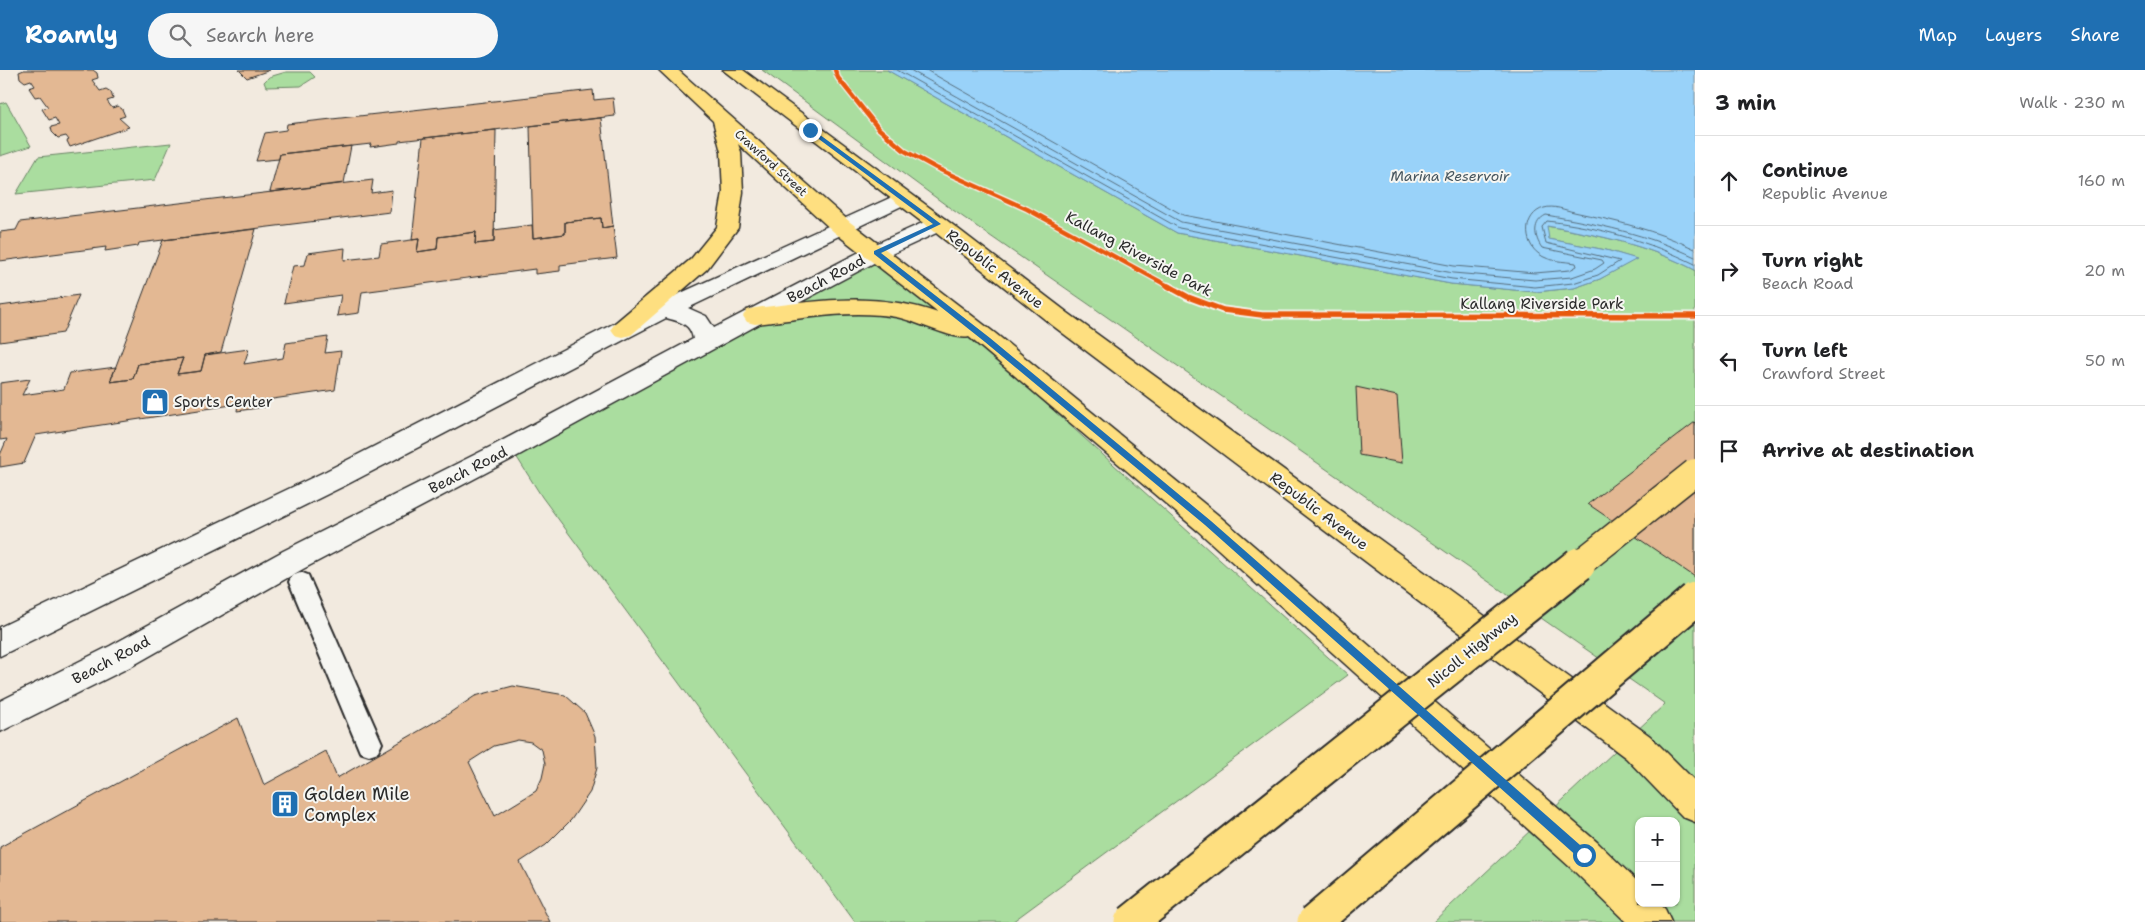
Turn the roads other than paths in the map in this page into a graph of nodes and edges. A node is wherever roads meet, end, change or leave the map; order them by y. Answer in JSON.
{"nodes":[{"id":1,"x":668,"y":70,"type":"edge"},
{"id":2,"x":732,"y":70,"type":"edge"},
{"id":3,"x":722,"y":119,"type":"junction"},
{"id":4,"x":903,"y":198,"type":"junction"},
{"id":5,"x":938,"y":224,"type":"junction"},
{"id":6,"x":842,"y":227,"type":"junction"},
{"id":7,"x":877,"y":252,"type":"junction"},
{"id":8,"x":663,"y":310,"type":"junction"},
{"id":9,"x":755,"y":316,"type":"junction"},
{"id":10,"x":623,"y":329,"type":"junction"},
{"id":11,"x":988,"y":340,"type":"junction"},
{"id":12,"x":706,"y":343,"type":"junction"},
{"id":13,"x":1695,"y":472,"type":"edge"},
{"id":14,"x":300,"y":582,"type":"dead end"},
{"id":15,"x":1695,"y":598,"type":"edge"},
{"id":16,"x":0,"y":642,"type":"edge"},
{"id":17,"x":0,"y":717,"type":"edge"},
{"id":18,"x":370,"y":743,"type":"dead end"},
{"id":19,"x":1695,"y":805,"type":"edge"},
{"id":20,"x":1131,"y":922,"type":"edge"},
{"id":21,"x":1314,"y":922,"type":"edge"},
{"id":22,"x":1652,"y":922,"type":"edge"}],
"edges":[{"from":1,"to":3,"type":"main road","name":"Crawford Street"},
{"from":2,"to":4,"type":"main road"},
{"from":3,"to":6,"type":"main road","name":"Crawford Street"},
{"from":3,"to":10,"type":"main road"},
{"from":4,"to":5,"type":"main road"},
{"from":4,"to":6,"type":"main road"},
{"from":5,"to":7,"type":"main road","name":"Beach Road"},
{"from":5,"to":19,"type":"main road","name":"Republic Avenue"},
{"from":6,"to":7,"type":"main road","name":"Crawford Street"},
{"from":6,"to":8,"type":"main road"},
{"from":7,"to":9,"type":"main road","name":"Beach Road"},
{"from":7,"to":11,"type":"main road"},
{"from":8,"to":10,"type":"main road"},
{"from":8,"to":12,"type":"main road"},
{"from":9,"to":11,"type":"main road"},
{"from":9,"to":12,"type":"main road","name":"Beach Road"},
{"from":10,"to":16,"type":"main road"},
{"from":11,"to":22,"type":"main road"},
{"from":12,"to":17,"type":"main road","name":"Beach Road"},
{"from":13,"to":20,"type":"main road","name":"Nicoll Highway","bridge":true},
{"from":14,"to":18,"type":"lane"},
{"from":15,"to":21,"type":"main road","bridge":true}]}
